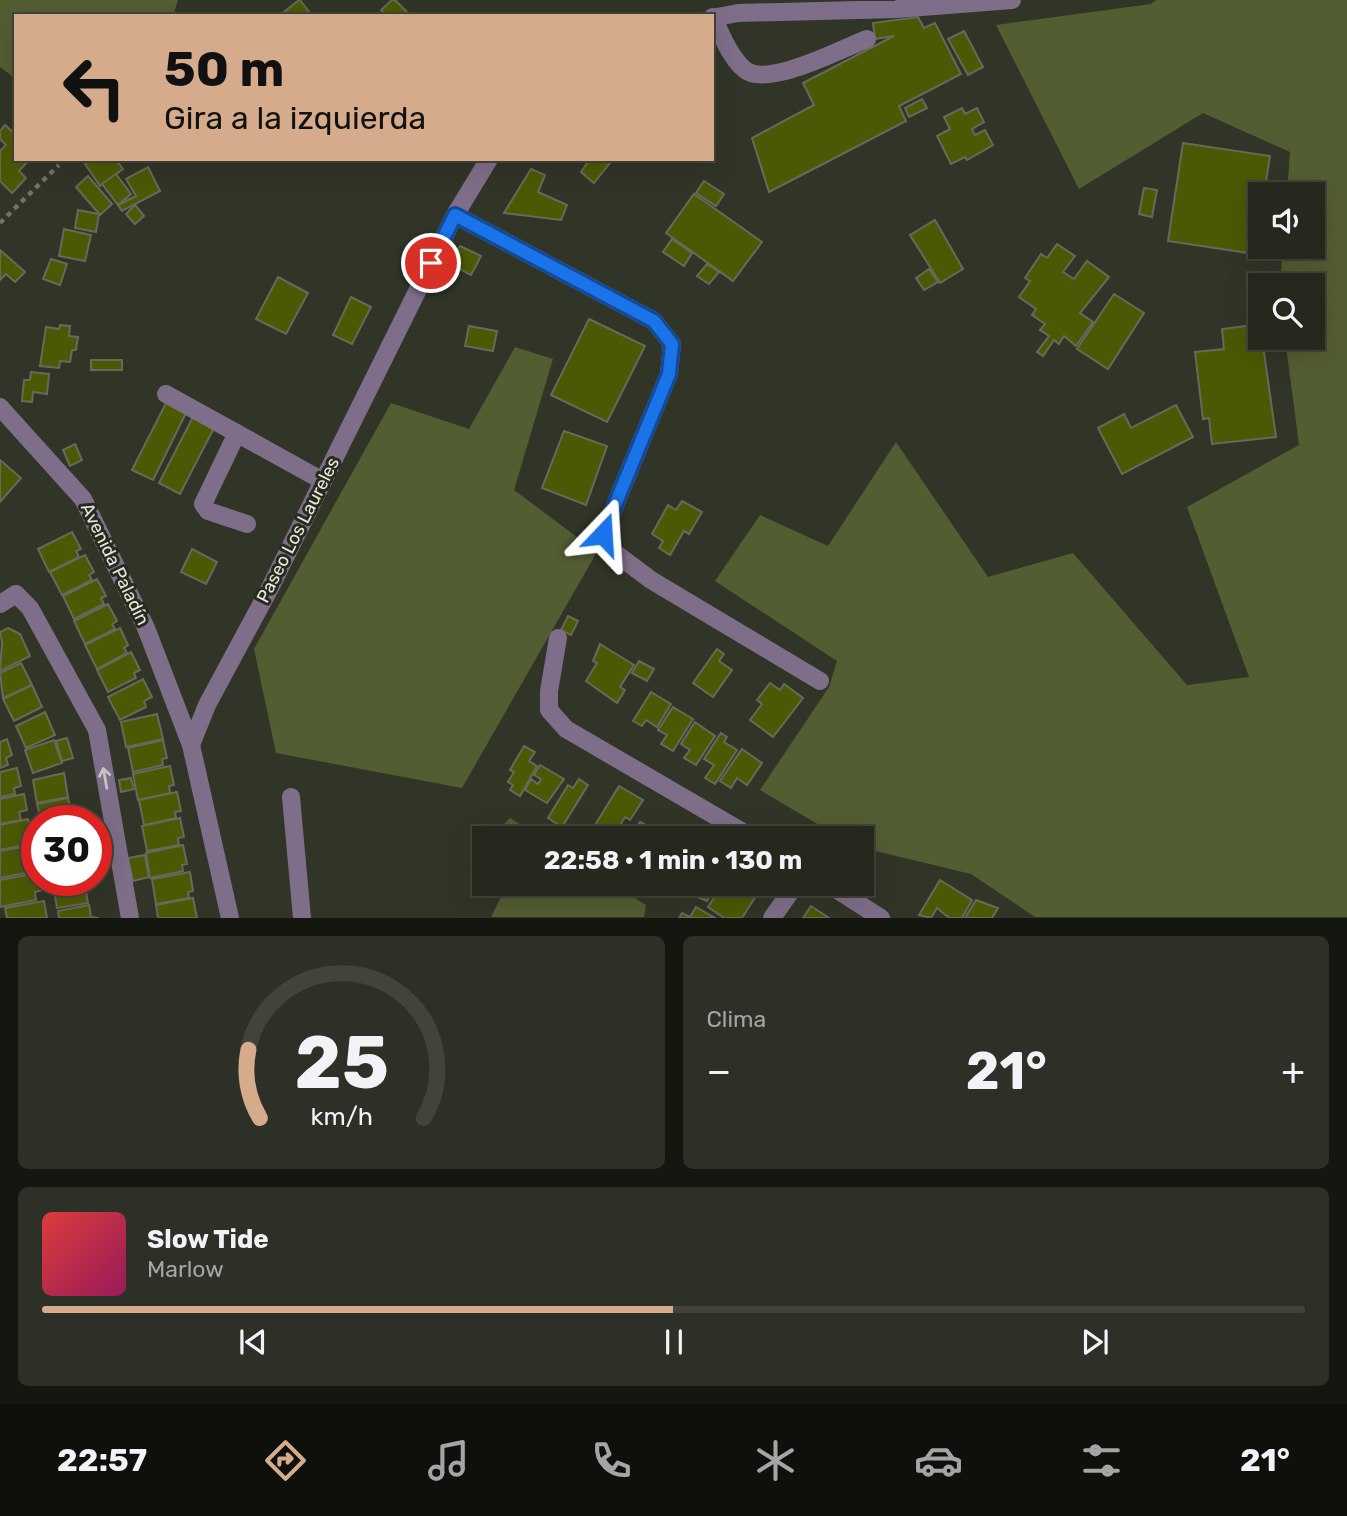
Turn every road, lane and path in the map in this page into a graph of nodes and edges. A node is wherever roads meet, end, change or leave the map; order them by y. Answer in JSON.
{"nodes":[{"id":1,"x":1012,"y":0,"type":"edge"},
{"id":2,"x":714,"y":18,"type":"edge"},
{"id":3,"x":714,"y":20,"type":"edge"},
{"id":4,"x":867,"y":40,"type":"dead end"},
{"id":5,"x":488,"y":161,"type":"edge"},
{"id":6,"x":59,"y":165,"type":"dead end"},
{"id":7,"x":455,"y":215,"type":"junction"},
{"id":8,"x":0,"y":223,"type":"edge"},
{"id":9,"x":166,"y":394,"type":"dead end"},
{"id":10,"x":0,"y":407,"type":"edge"},
{"id":11,"x":237,"y":433,"type":"junction"},
{"id":12,"x":323,"y":481,"type":"junction"},
{"id":13,"x":247,"y":524,"type":"dead end"},
{"id":14,"x":0,"y":604,"type":"edge"},
{"id":15,"x":558,"y":638,"type":"dead end"},
{"id":16,"x":820,"y":681,"type":"dead end"},
{"id":17,"x":191,"y":745,"type":"junction"},
{"id":18,"x":291,"y":797,"type":"dead end"},
{"id":19,"x":732,"y":826,"type":"edge"},
{"id":20,"x":788,"y":896,"type":"edge"},
{"id":21,"x":847,"y":896,"type":"edge"},
{"id":22,"x":130,"y":918,"type":"edge"},
{"id":23,"x":230,"y":918,"type":"edge"},
{"id":24,"x":302,"y":918,"type":"edge"},
{"id":25,"x":772,"y":918,"type":"edge"},
{"id":26,"x":881,"y":918,"type":"edge"}],
"edges":[{"from":1,"to":2,"type":"street"},
{"from":3,"to":4,"type":"street"},
{"from":5,"to":7,"type":"street","name":"Paseo Los Laureles"},
{"from":6,"to":8,"type":"path"},
{"from":7,"to":12,"type":"street","name":"Paseo Los Laureles"},
{"from":7,"to":16,"type":"street"},
{"from":9,"to":11,"type":"street"},
{"from":10,"to":17,"type":"street","name":"Avenida Paladín"},
{"from":11,"to":12,"type":"street"},
{"from":11,"to":13,"type":"street"},
{"from":12,"to":17,"type":"street","name":"Paseo Los Laureles"},
{"from":22,"to":14,"type":"street","one_way":true},
{"from":15,"to":19,"type":"street"},
{"from":17,"to":23,"type":"street"},
{"from":18,"to":24,"type":"street"},
{"from":20,"to":25,"type":"street"},
{"from":21,"to":26,"type":"street"}]}
